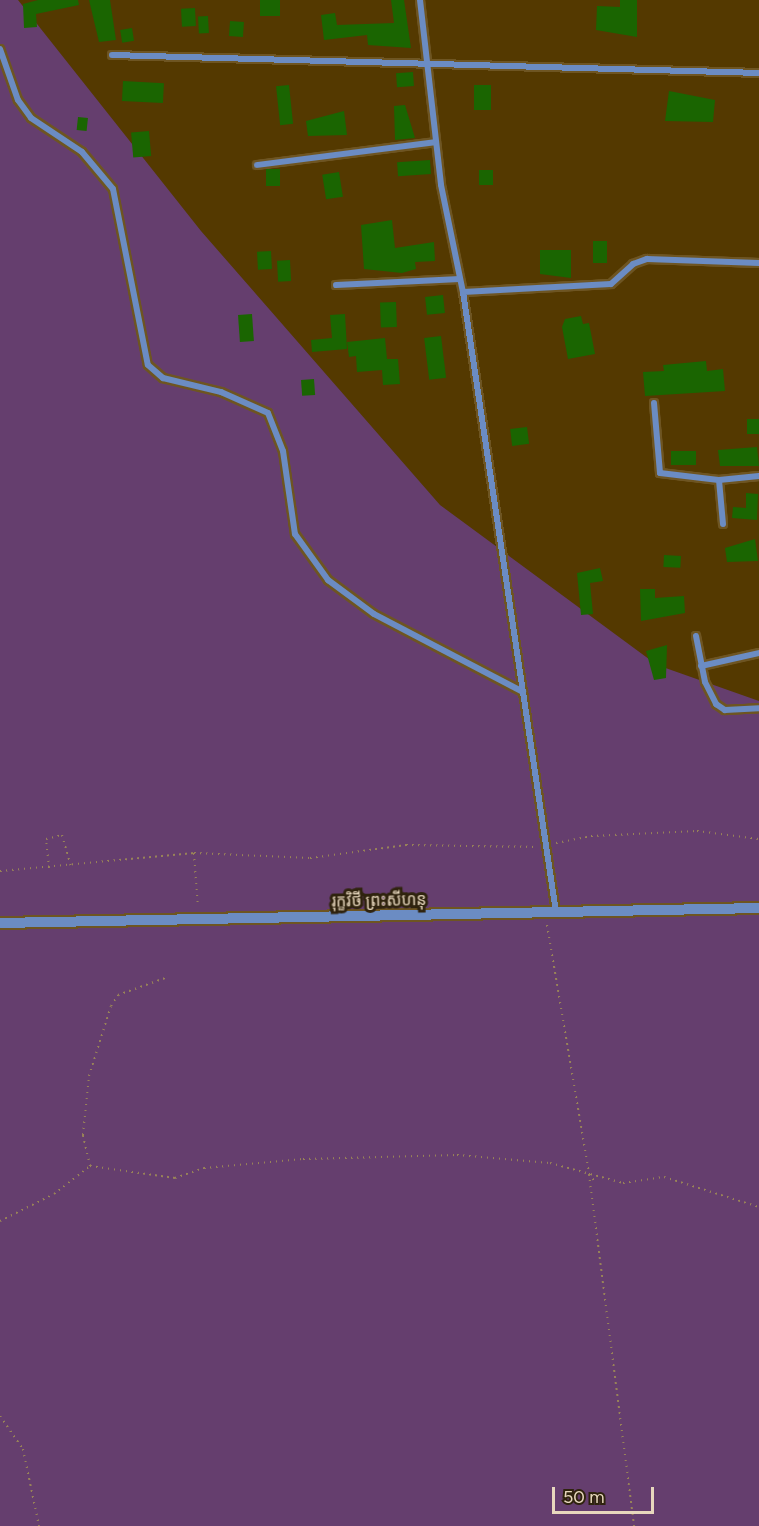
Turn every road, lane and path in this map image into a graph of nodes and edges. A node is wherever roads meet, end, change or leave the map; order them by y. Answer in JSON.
{"nodes":[{"id":1,"x":420,"y":0,"type":"edge"},
{"id":2,"x":0,"y":49,"type":"edge"},
{"id":3,"x":112,"y":55,"type":"dead end"},
{"id":4,"x":425,"y":60,"type":"junction"},
{"id":5,"x":759,"y":73,"type":"edge"},
{"id":6,"x":436,"y":142,"type":"junction"},
{"id":7,"x":257,"y":165,"type":"dead end"},
{"id":8,"x":759,"y":263,"type":"edge"},
{"id":9,"x":460,"y":279,"type":"junction"},
{"id":10,"x":336,"y":285,"type":"dead end"},
{"id":11,"x":463,"y":291,"type":"junction"},
{"id":12,"x":654,"y":403,"type":"dead end"},
{"id":13,"x":759,"y":476,"type":"edge"},
{"id":14,"x":719,"y":480,"type":"junction"},
{"id":15,"x":723,"y":524,"type":"dead end"},
{"id":16,"x":696,"y":636,"type":"dead end"},
{"id":17,"x":759,"y":653,"type":"edge"},
{"id":18,"x":700,"y":666,"type":"junction"},
{"id":19,"x":523,"y":692,"type":"junction"},
{"id":20,"x":759,"y":708,"type":"edge"},
{"id":21,"x":759,"y":839,"type":"edge"},
{"id":22,"x":546,"y":847,"type":"junction"},
{"id":23,"x":194,"y":853,"type":"junction"},
{"id":24,"x":71,"y":866,"type":"junction"},
{"id":25,"x":49,"y":868,"type":"junction"},
{"id":26,"x":0,"y":871,"type":"edge"},
{"id":27,"x":759,"y":908,"type":"edge"},
{"id":28,"x":545,"y":913,"type":"junction"},
{"id":29,"x":556,"y":913,"type":"junction"},
{"id":30,"x":199,"y":920,"type":"junction"},
{"id":31,"x":0,"y":923,"type":"edge"},
{"id":32,"x":168,"y":977,"type":"dead end"},
{"id":33,"x":90,"y":1166,"type":"junction"},
{"id":34,"x":589,"y":1174,"type":"junction"},
{"id":35,"x":596,"y":1183,"type":"dead end"},
{"id":36,"x":759,"y":1207,"type":"edge"},
{"id":37,"x":0,"y":1221,"type":"edge"},
{"id":38,"x":0,"y":1416,"type":"edge"},
{"id":39,"x":39,"y":1526,"type":"edge"},
{"id":40,"x":634,"y":1526,"type":"edge"}],
"edges":[{"from":1,"to":4,"type":"street"},
{"from":2,"to":19,"type":"street"},
{"from":3,"to":4,"type":"street"},
{"from":4,"to":5,"type":"street"},
{"from":4,"to":6,"type":"street"},
{"from":6,"to":7,"type":"street"},
{"from":6,"to":9,"type":"street"},
{"from":8,"to":11,"type":"street"},
{"from":9,"to":10,"type":"street"},
{"from":9,"to":11,"type":"street"},
{"from":11,"to":19,"type":"street"},
{"from":12,"to":14,"type":"street"},
{"from":13,"to":14,"type":"street"},
{"from":14,"to":15,"type":"street"},
{"from":16,"to":18,"type":"street"},
{"from":17,"to":18,"type":"street"},
{"from":18,"to":20,"type":"street"},
{"from":19,"to":22,"type":"street"},
{"from":21,"to":22,"type":"path"},
{"from":22,"to":23,"type":"path"},
{"from":22,"to":29,"type":"street"},
{"from":23,"to":24,"type":"path"},
{"from":23,"to":30,"type":"path"},
{"from":24,"to":25,"type":"path"},
{"from":24,"to":25,"type":"path"},
{"from":25,"to":26,"type":"path"},
{"from":27,"to":29,"type":"street","name":"រុក្ខវិថី ព្រះសីហនុ"},
{"from":28,"to":29,"type":"street","name":"រុក្ខវិថី ព្រះសីហនុ"},
{"from":28,"to":30,"type":"street","name":"រុក្ខវិថី ព្រះសីហនុ"},
{"from":28,"to":34,"type":"path"},
{"from":30,"to":31,"type":"street","name":"រុក្ខវិថី ព្រះសីហនុ"},
{"from":32,"to":33,"type":"path"},
{"from":33,"to":34,"type":"path"},
{"from":33,"to":37,"type":"path"},
{"from":34,"to":35,"type":"path"},
{"from":34,"to":36,"type":"path"},
{"from":34,"to":40,"type":"path"},
{"from":38,"to":39,"type":"path"}]}
